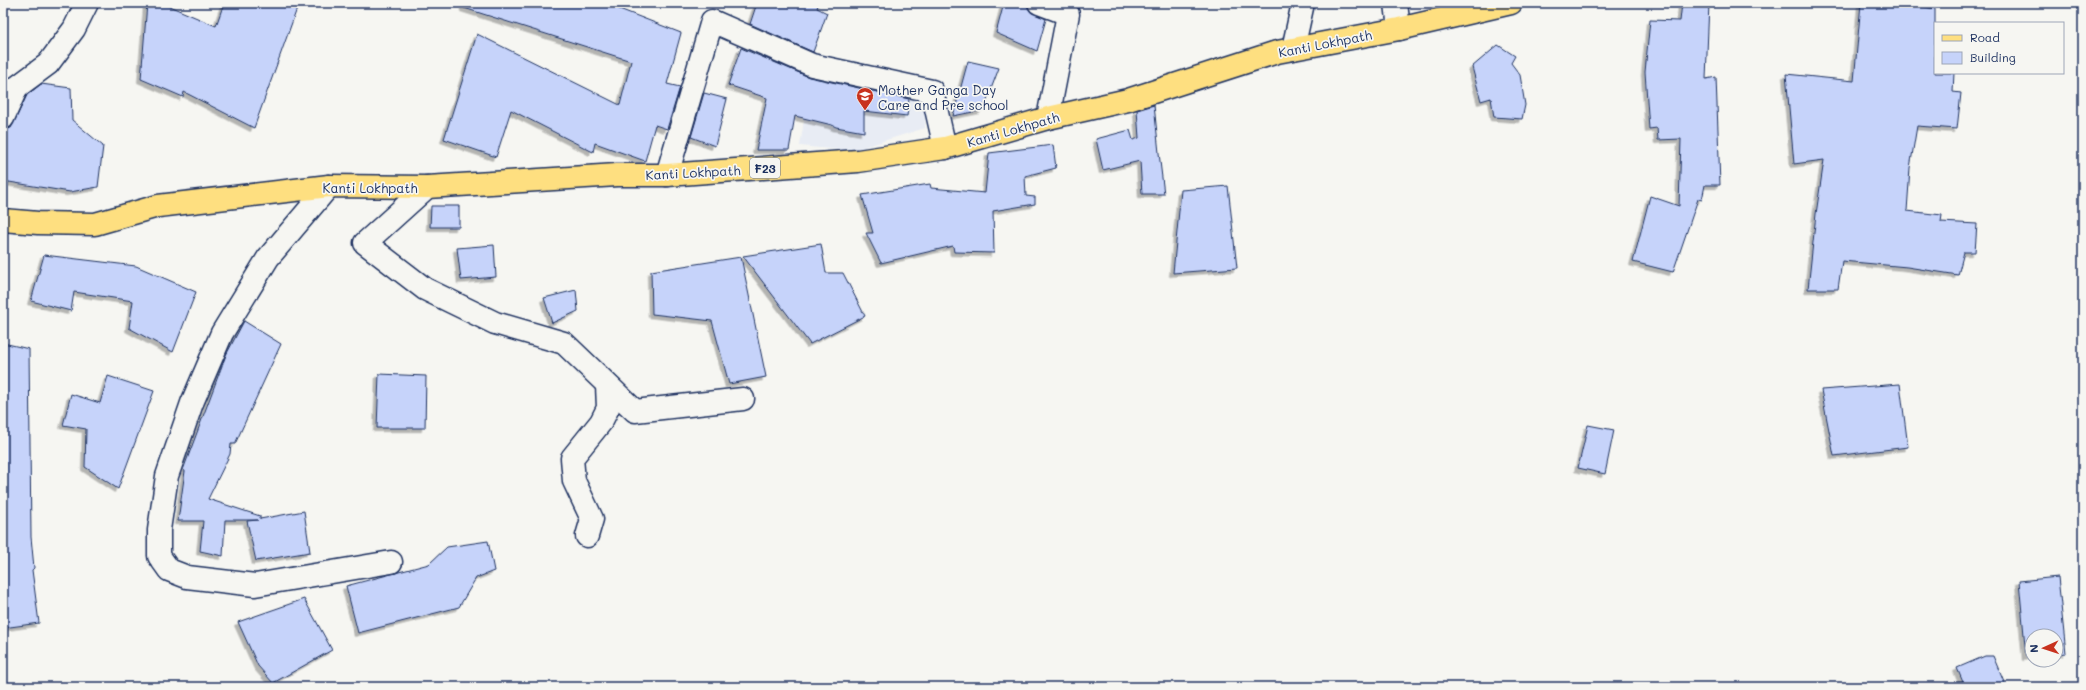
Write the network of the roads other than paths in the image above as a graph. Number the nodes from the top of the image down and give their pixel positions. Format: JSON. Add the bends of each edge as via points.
{"nodes":[{"id":1,"x":87,"y":3,"type":"edge"},
{"id":2,"x":1039,"y":3,"type":"edge"},
{"id":3,"x":1304,"y":3,"type":"edge"},
{"id":4,"x":1396,"y":3,"type":"edge"},
{"id":5,"x":1511,"y":3,"type":"edge"},
{"id":6,"x":1070,"y":8,"type":"edge"},
{"id":7,"x":1399,"y":29,"type":"junction"},
{"id":8,"x":1293,"y":49,"type":"junction"},
{"id":9,"x":3,"y":118,"type":"edge"},
{"id":10,"x":1048,"y":118,"type":"junction"},
{"id":11,"x":945,"y":148,"type":"junction"},
{"id":12,"x":667,"y":175,"type":"junction"},
{"id":13,"x":330,"y":186,"type":"junction"},
{"id":14,"x":427,"y":187,"type":"junction"},
{"id":15,"x":3,"y":220,"type":"edge"},
{"id":16,"x":607,"y":385,"type":"junction"},
{"id":17,"x":743,"y":400,"type":"dead end"},
{"id":18,"x":587,"y":536,"type":"dead end"},
{"id":19,"x":391,"y":562,"type":"dead end"}],
"edges":[{"from":1,"to":9,"type":"street","via":[[74,29],[48,64],[16,87]]},
{"from":2,"to":6,"type":"street"},
{"from":3,"to":8,"type":"street"},
{"from":4,"to":7,"type":"street"},
{"from":5,"to":7,"type":"main road","name":"Kanti Lokhpath","number":"F23"},
{"from":6,"to":10,"type":"street"},
{"from":7,"to":8,"type":"main road","name":"Kanti Lokhpath","number":"F23"},
{"from":8,"to":10,"type":"main road","name":"Kanti Lokhpath","number":"F23","via":[[1128,100]]},
{"from":10,"to":11,"type":"main road","name":"Kanti Lokhpath","number":"F23"},
{"from":11,"to":12,"type":"main road","name":"Kanti Lokhpath","number":"F23","via":[[858,161]]},
{"from":11,"to":12,"type":"street","via":[[932,91],[812,65],[712,21]]},
{"from":12,"to":14,"type":"main road","name":"Kanti Lokhpath","number":"F23","via":[[617,175]]},
{"from":13,"to":14,"type":"main road","name":"Kanti Lokhpath","number":"F23"},
{"from":13,"to":15,"type":"main road","name":"Kanti Lokhpath","number":"F23","via":[[158,206],[95,224],[38,224]]},
{"from":13,"to":19,"type":"street","via":[[268,258],[222,333],[192,403],[167,476],[159,530],[159,556],[169,570],[187,577],[255,584]]},
{"from":14,"to":16,"type":"street","via":[[365,243],[425,289],[495,323],[564,343]]},
{"from":16,"to":17,"type":"street","via":[[635,411]]},
{"from":16,"to":18,"type":"street","via":[[608,408],[601,422],[572,458],[574,481],[592,519]]}]}
